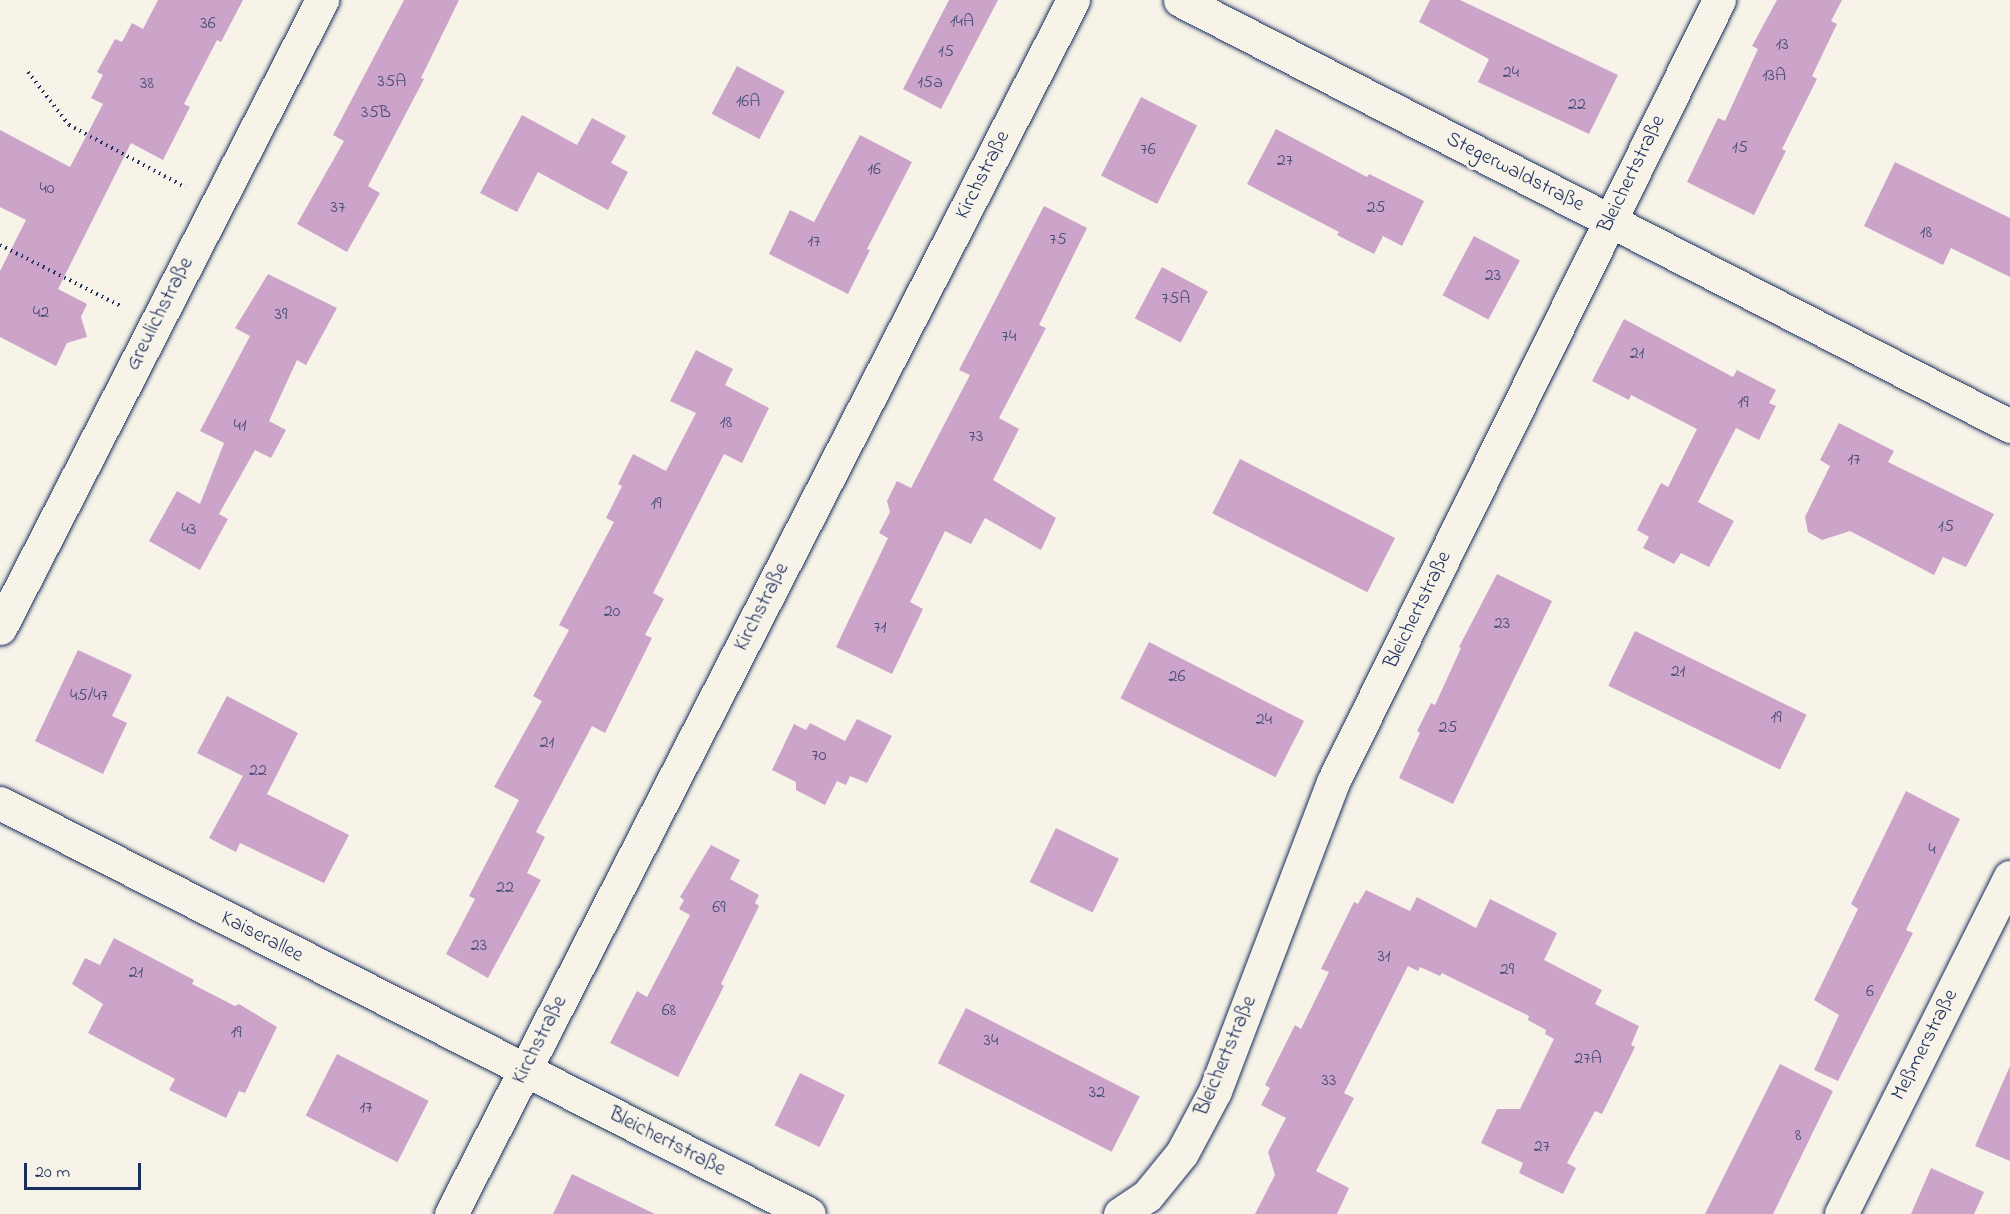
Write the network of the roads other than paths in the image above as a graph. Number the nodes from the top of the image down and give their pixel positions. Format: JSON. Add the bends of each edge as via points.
{"nodes":[{"id":1,"x":322,"y":0,"type":"edge"},
{"id":2,"x":1073,"y":0,"type":"edge"},
{"id":3,"x":1180,"y":0,"type":"edge"},
{"id":4,"x":1719,"y":0,"type":"edge"},
{"id":5,"x":1609,"y":220,"type":"junction"},
{"id":6,"x":2010,"y":426,"type":"edge"},
{"id":7,"x":0,"y":628,"type":"edge"},
{"id":8,"x":0,"y":803,"type":"edge"},
{"id":9,"x":2010,"y":877,"type":"edge"},
{"id":10,"x":525,"y":1071,"type":"junction"},
{"id":11,"x":451,"y":1214,"type":"edge"},
{"id":12,"x":809,"y":1214,"type":"edge"},
{"id":13,"x":1120,"y":1214,"type":"edge"},
{"id":14,"x":1841,"y":1214,"type":"edge"}],
"edges":[{"from":1,"to":7,"type":"street","name":"Greulichstraße"},
{"from":2,"to":10,"type":"street","name":"Kirchstraße"},
{"from":3,"to":5,"type":"street","name":"Stegerwaldstraße"},
{"from":4,"to":5,"type":"street","name":"Bleichertstraße"},
{"from":5,"to":6,"type":"street","name":"Stegerwaldstraße"},
{"from":5,"to":13,"type":"street","name":"Bleichertstraße","via":[[1333,782],[1215,1091],[1182,1153],[1147,1196]]},
{"from":8,"to":10,"type":"street","name":"Kaiserallee"},
{"from":9,"to":14,"type":"street","name":"Meßmerstraße"},
{"from":10,"to":11,"type":"street","name":"Kirchstraße"},
{"from":10,"to":12,"type":"street","name":"Bleichertstraße"}]}
